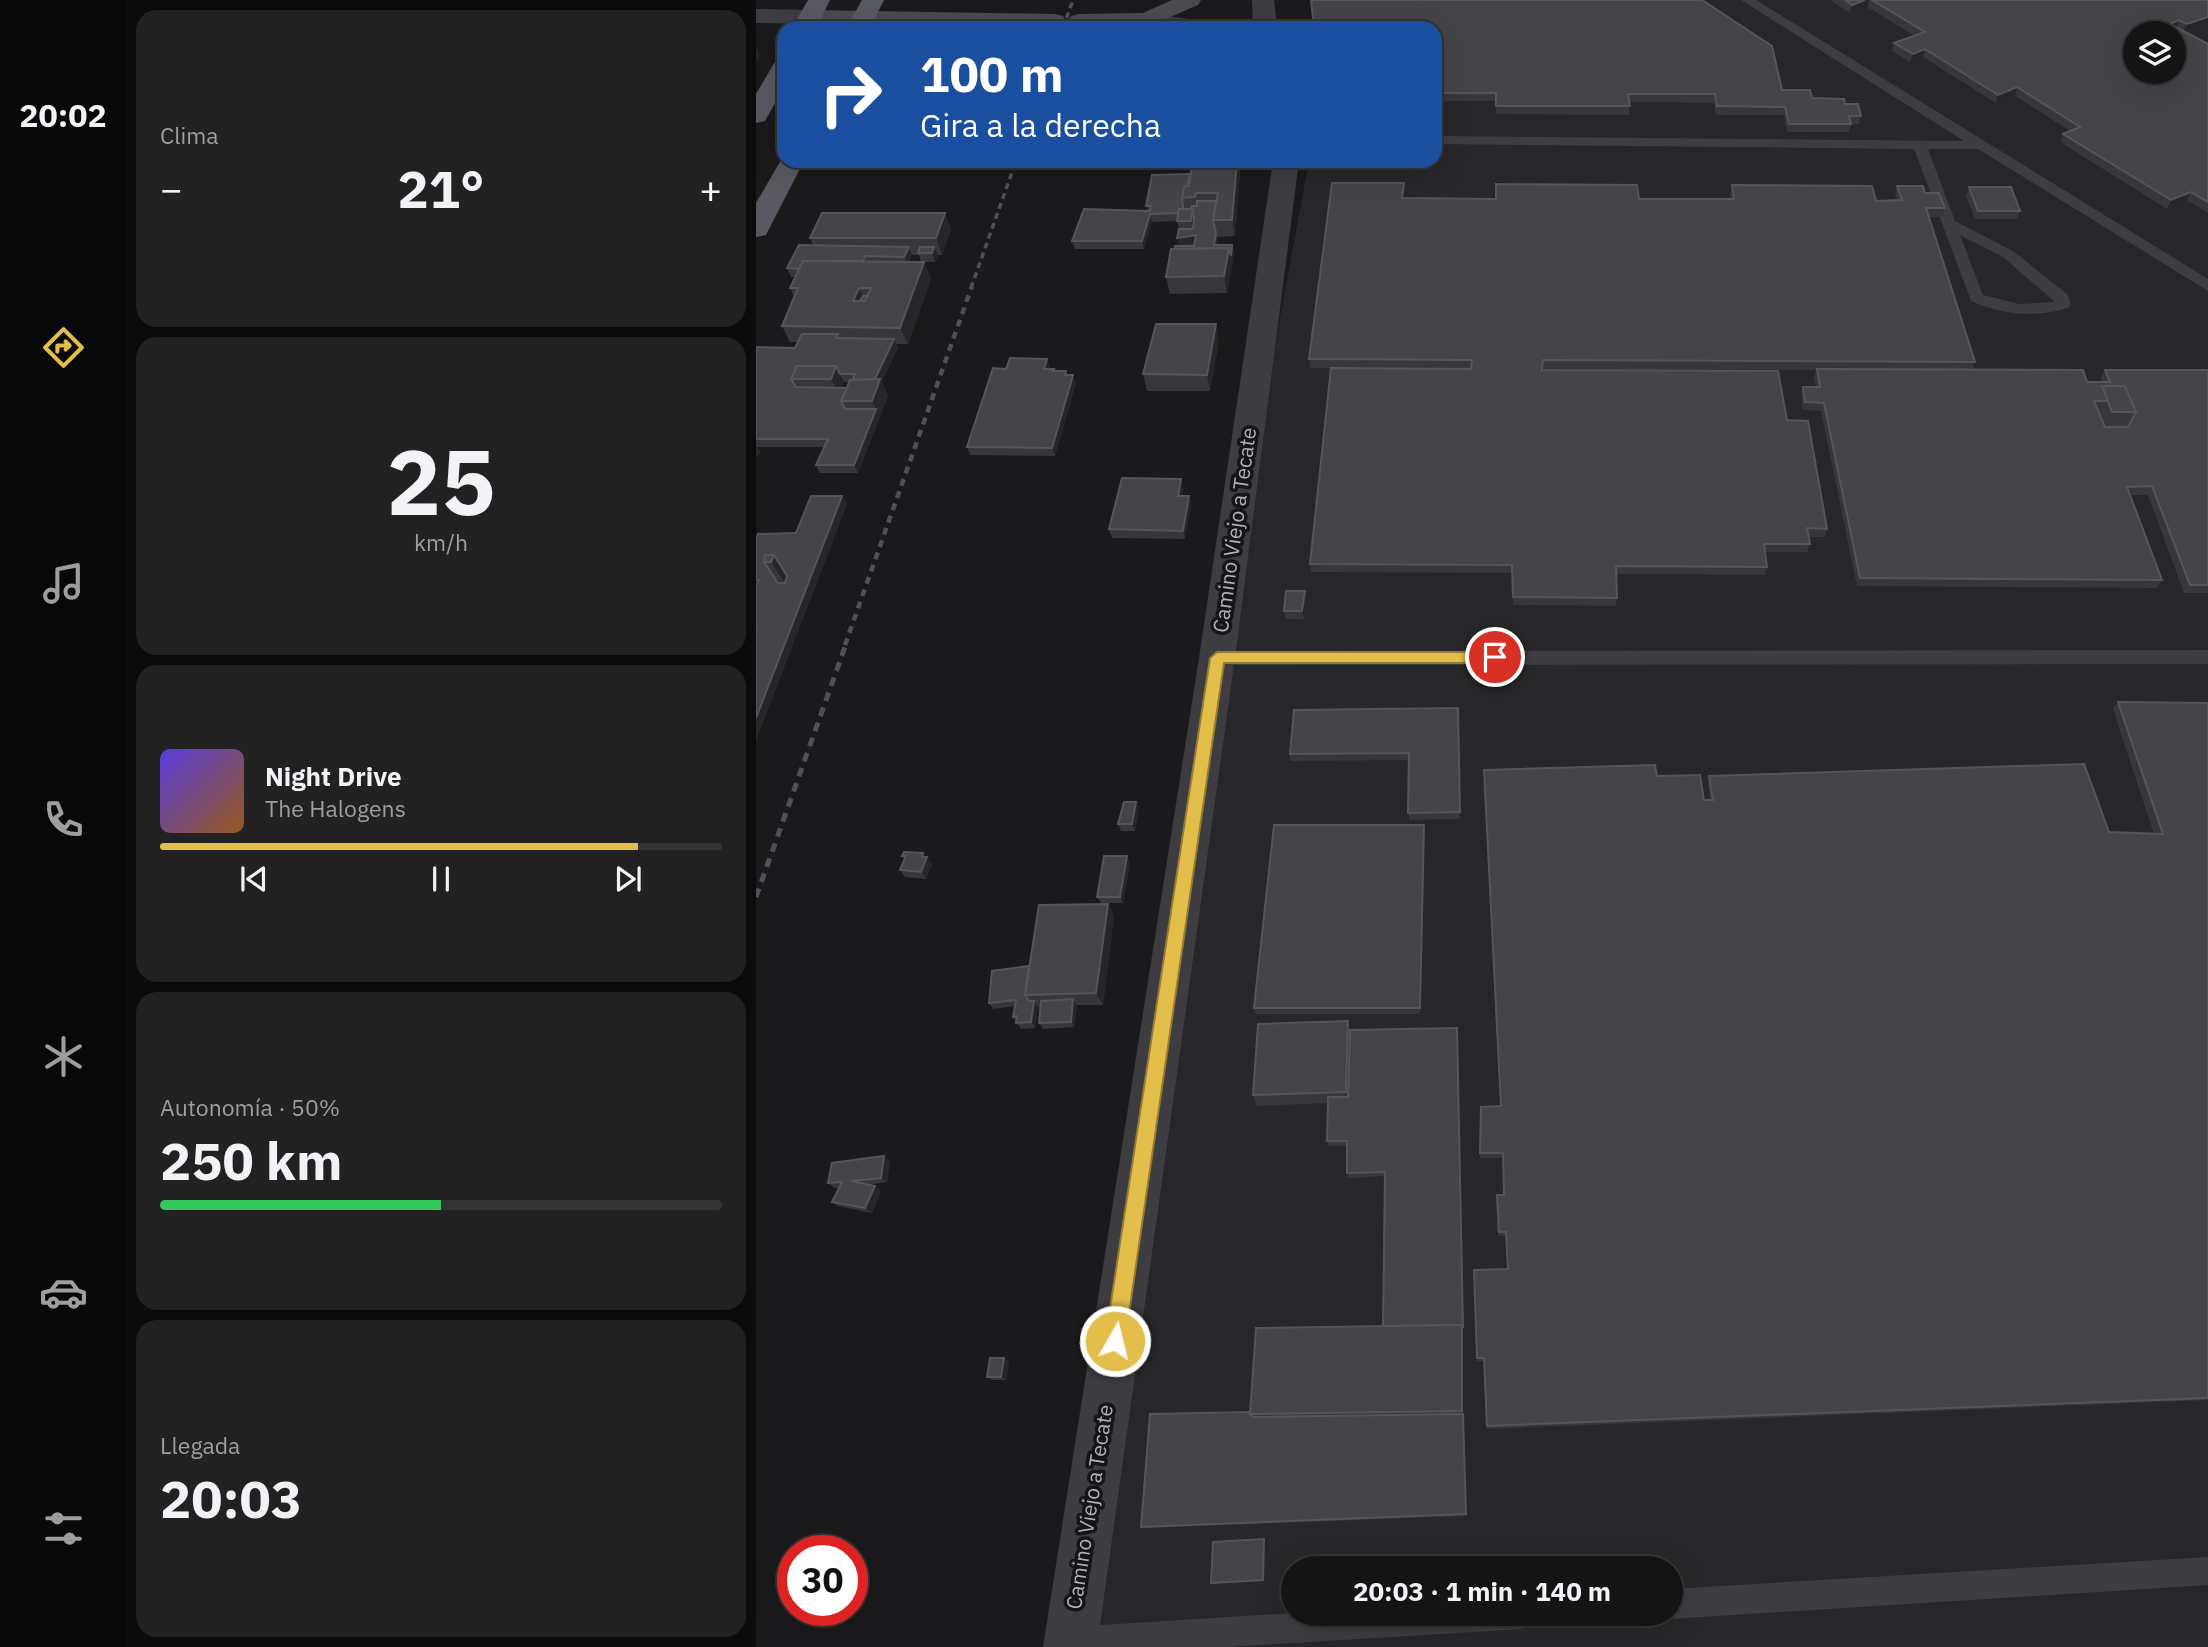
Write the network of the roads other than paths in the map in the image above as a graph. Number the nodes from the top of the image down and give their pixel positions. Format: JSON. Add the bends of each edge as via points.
{"nodes":[{"id":1,"x":1190,"y":0,"type":"edge"},
{"id":2,"x":1263,"y":0,"type":"edge"},
{"id":3,"x":1747,"y":0,"type":"edge"},
{"id":4,"x":811,"y":15,"type":"edge"},
{"id":5,"x":865,"y":15,"type":"edge"},
{"id":6,"x":756,"y":16,"type":"edge"},
{"id":7,"x":1147,"y":20,"type":"junction"},
{"id":8,"x":1055,"y":21,"type":"dead end"},
{"id":9,"x":1079,"y":21,"type":"dead end"},
{"id":10,"x":1154,"y":21,"type":"edge"},
{"id":11,"x":1264,"y":21,"type":"edge"},
{"id":12,"x":777,"y":78,"type":"edge"},
{"id":13,"x":756,"y":116,"type":"edge"},
{"id":14,"x":1442,"y":140,"type":"edge"},
{"id":15,"x":1919,"y":144,"type":"junction"},
{"id":16,"x":1980,"y":145,"type":"junction"},
{"id":17,"x":787,"y":168,"type":"edge"},
{"id":18,"x":1285,"y":168,"type":"edge"},
{"id":19,"x":1949,"y":224,"type":"junction"},
{"id":20,"x":756,"y":229,"type":"edge"},
{"id":21,"x":2208,"y":286,"type":"edge"},
{"id":22,"x":2208,"y":657,"type":"edge"},
{"id":23,"x":1217,"y":658,"type":"junction"},
{"id":24,"x":2208,"y":1571,"type":"edge"},
{"id":25,"x":1683,"y":1603,"type":"edge"},
{"id":26,"x":1341,"y":1626,"type":"edge"},
{"id":27,"x":1070,"y":1644,"type":"edge"}],
"edges":[{"from":1,"to":7,"type":"street"},
{"from":2,"to":11,"type":"street"},
{"from":3,"to":16,"type":"lane"},
{"from":4,"to":5,"type":"street"},
{"from":4,"to":6,"type":"street"},
{"from":5,"to":8,"type":"street"},
{"from":7,"to":9,"type":"street"},
{"from":7,"to":10,"type":"street"},
{"from":12,"to":13,"type":"main road"},
{"from":14,"to":15,"type":"lane"},
{"from":15,"to":16,"type":"lane"},
{"from":15,"to":19,"type":"lane"},
{"from":16,"to":21,"type":"lane"},
{"from":17,"to":20,"type":"main road"},
{"from":18,"to":23,"type":"street","name":"Camino Viejo a Tecate"},
{"from":19,"to":19,"type":"lane","via":[[1976,298],[2000,308],[2054,309],[2063,305],[2063,298],[2008,254]]},
{"from":22,"to":23,"type":"lane"},
{"from":23,"to":27,"type":"street","name":"Camino Viejo a Tecate"},
{"from":24,"to":25,"type":"lane"},
{"from":26,"to":27,"type":"lane"}]}
